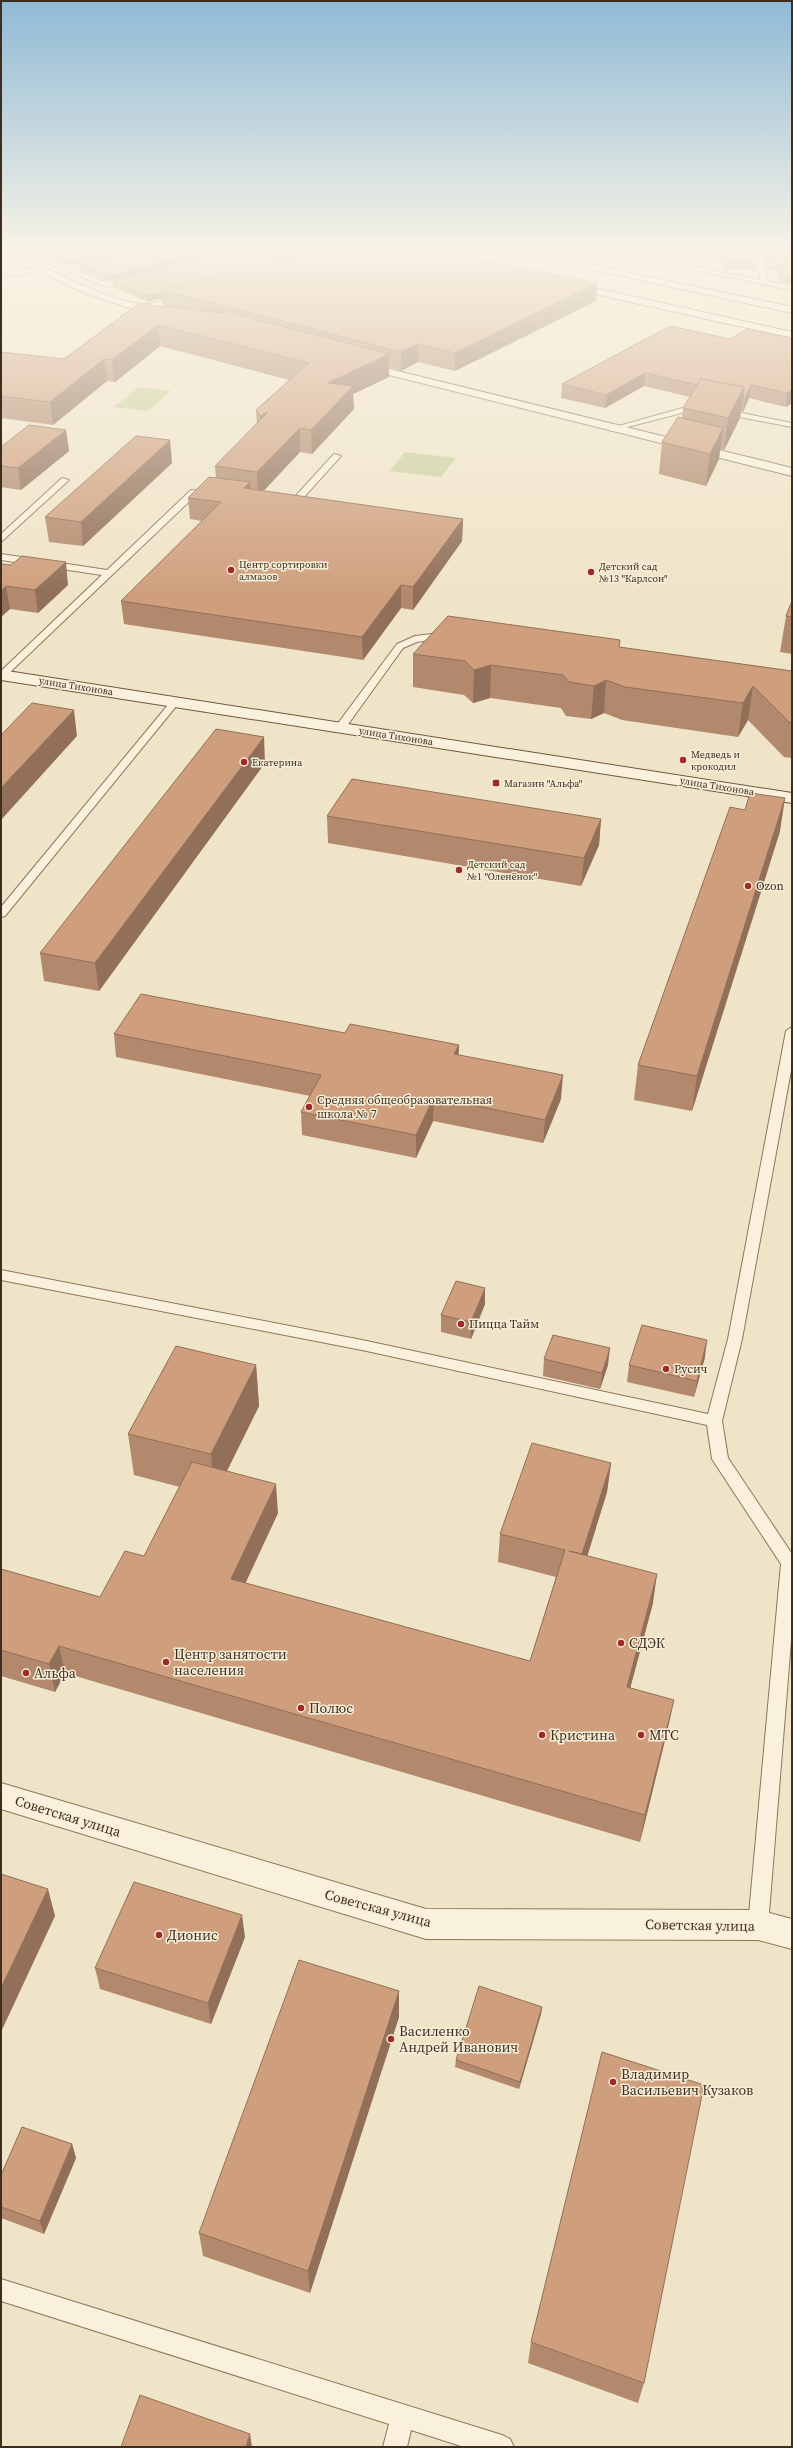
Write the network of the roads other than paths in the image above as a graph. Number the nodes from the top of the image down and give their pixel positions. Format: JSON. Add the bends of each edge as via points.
{"nodes":[{"id":1,"x":368,"y":366,"type":"edge"},
{"id":2,"x":792,"y":425,"type":"edge"},
{"id":3,"x":612,"y":429,"type":"junction"},
{"id":4,"x":337,"y":456,"type":"dead end"},
{"id":5,"x":792,"y":472,"type":"edge"},
{"id":6,"x":65,"y":480,"type":"dead end"},
{"id":7,"x":225,"y":496,"type":"edge"},
{"id":8,"x":307,"y":506,"type":"edge"},
{"id":9,"x":1,"y":539,"type":"edge"},
{"id":10,"x":1,"y":557,"type":"edge"},
{"id":11,"x":109,"y":573,"type":"junction"},
{"id":12,"x":458,"y":636,"type":"edge"},
{"id":13,"x":1,"y":675,"type":"edge"},
{"id":14,"x":175,"y":702,"type":"junction"},
{"id":15,"x":340,"y":728,"type":"junction"},
{"id":16,"x":792,"y":798,"type":"edge"},
{"id":17,"x":1,"y":914,"type":"edge"},
{"id":18,"x":792,"y":1031,"type":"edge"},
{"id":19,"x":1,"y":1274,"type":"edge"},
{"id":20,"x":714,"y":1422,"type":"junction"},
{"id":21,"x":1,"y":1796,"type":"edge"},
{"id":22,"x":758,"y":1925,"type":"junction"},
{"id":23,"x":792,"y":1934,"type":"edge"},
{"id":24,"x":1,"y":2290,"type":"edge"},
{"id":25,"x":403,"y":2417,"type":"junction"},
{"id":26,"x":395,"y":2447,"type":"edge"},
{"id":27,"x":502,"y":2447,"type":"edge"}],
"edges":[{"from":1,"to":3,"type":"street"},
{"from":2,"to":3,"type":"lane","via":[[697,406]]},
{"from":3,"to":5,"type":"street"},
{"from":4,"to":8,"type":"lane","via":[[289,504]]},
{"from":6,"to":9,"type":"lane"},
{"from":7,"to":11,"type":"lane","via":[[194,492]]},
{"from":10,"to":11,"type":"lane"},
{"from":11,"to":13,"type":"lane"},
{"from":12,"to":15,"type":"lane","via":[[432,636],[415,639],[400,646]]},
{"from":13,"to":14,"type":"street","name":"улица Тихонова"},
{"from":14,"to":15,"type":"street","name":"улица Тихонова"},
{"from":14,"to":17,"type":"lane"},
{"from":15,"to":16,"type":"street","name":"улица Тихонова"},
{"from":18,"to":20,"type":"lane","via":[[735,1339]]},
{"from":19,"to":20,"type":"lane","via":[[362,1345]]},
{"from":20,"to":22,"type":"lane","via":[[720,1459],[789,1562]]},
{"from":21,"to":22,"type":"street","name":"Советская улица","via":[[426,1924]]},
{"from":22,"to":23,"type":"street","name":"Советская улица"},
{"from":24,"to":25,"type":"lane"},
{"from":25,"to":26,"type":"lane"},
{"from":25,"to":27,"type":"lane"}]}
